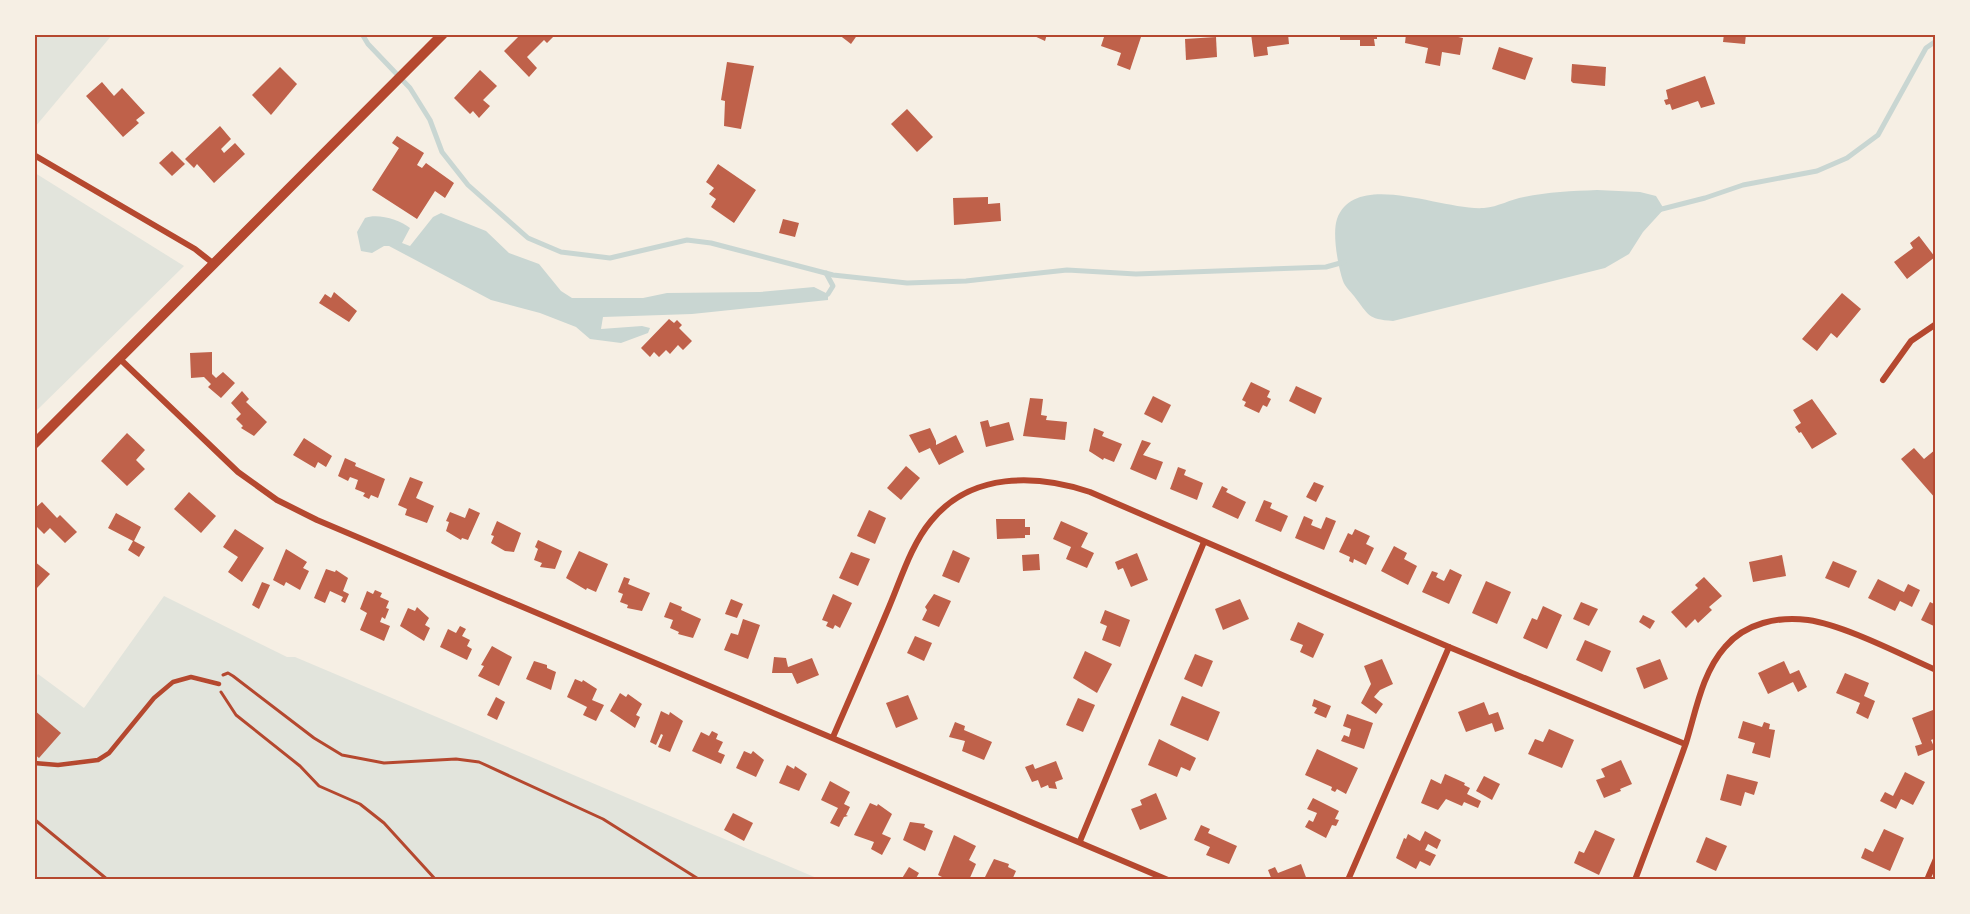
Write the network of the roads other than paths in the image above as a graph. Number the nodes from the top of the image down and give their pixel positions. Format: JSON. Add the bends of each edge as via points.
{"nodes":[{"id":1,"x":443,"y":34,"type":"edge"},
{"id":2,"x":34,"y":155,"type":"edge"},
{"id":3,"x":214,"y":264,"type":"junction"},
{"id":4,"x":1935,"y":324,"type":"edge"},
{"id":5,"x":120,"y":360,"type":"junction"},
{"id":6,"x":1883,"y":380,"type":"dead end"},
{"id":7,"x":34,"y":444,"type":"edge"},
{"id":8,"x":1204,"y":542,"type":"junction"},
{"id":9,"x":1449,"y":647,"type":"junction"},
{"id":10,"x":1935,"y":670,"type":"edge"},
{"id":11,"x":219,"y":684,"type":"road end"},
{"id":12,"x":833,"y":736,"type":"junction"},
{"id":13,"x":1685,"y":744,"type":"junction"},
{"id":14,"x":34,"y":763,"type":"edge"},
{"id":15,"x":1080,"y":841,"type":"junction"},
{"id":16,"x":1935,"y":859,"type":"edge"},
{"id":17,"x":1168,"y":879,"type":"edge"},
{"id":18,"x":1348,"y":879,"type":"edge"},
{"id":19,"x":1635,"y":879,"type":"edge"},
{"id":20,"x":1927,"y":879,"type":"edge"}],
"edges":[{"from":1,"to":3,"type":"street"},
{"from":2,"to":3,"type":"street"},
{"from":3,"to":5,"type":"street"},
{"from":4,"to":6,"type":"street","via":[[1911,341]]},
{"from":5,"to":7,"type":"street"},
{"from":5,"to":12,"type":"street","via":[[222,458],[277,500],[364,542]]},
{"from":8,"to":9,"type":"street"},
{"from":8,"to":12,"type":"street","via":[[1063,483],[1026,478],[971,492],[943,510],[922,534]]},
{"from":8,"to":15,"type":"street"},
{"from":9,"to":13,"type":"street"},
{"from":9,"to":18,"type":"street"},
{"from":10,"to":13,"type":"street","via":[[1810,621],[1790,619],[1752,626],[1725,647],[1713,665]]},
{"from":11,"to":14,"type":"lane","via":[[191,678],[173,682],[98,760],[57,765]]},
{"from":12,"to":15,"type":"street"},
{"from":13,"to":19,"type":"street"},
{"from":15,"to":17,"type":"street"},
{"from":16,"to":20,"type":"street"}]}
